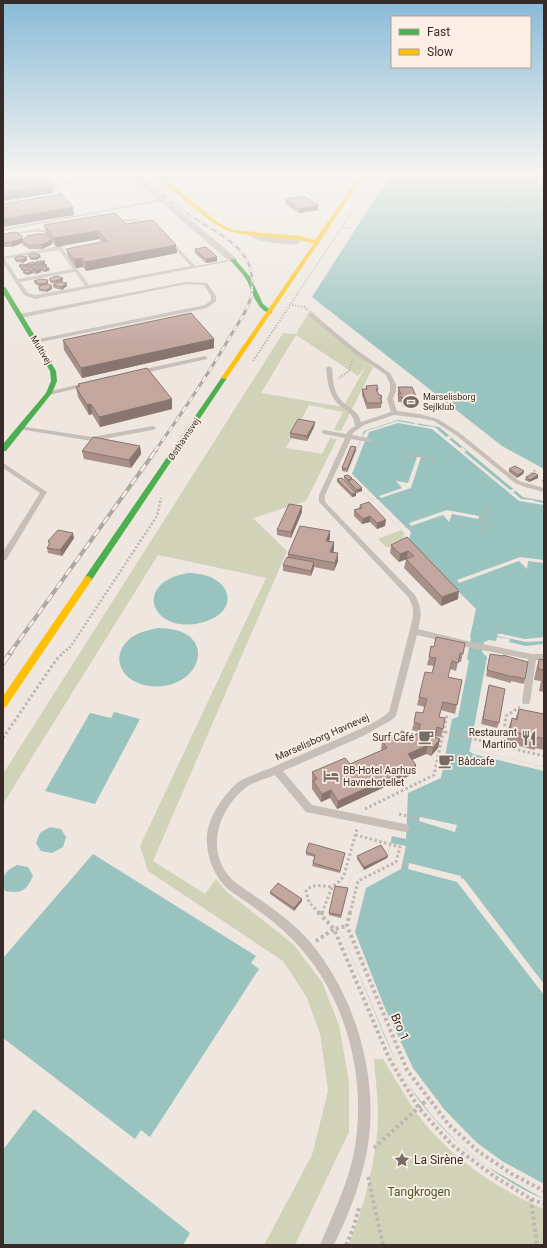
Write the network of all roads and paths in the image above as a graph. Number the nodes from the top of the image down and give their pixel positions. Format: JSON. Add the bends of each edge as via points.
{"nodes":[{"id":1,"x":37,"y":230,"type":"edge"},
{"id":2,"x":39,"y":230,"type":"edge"},
{"id":3,"x":56,"y":230,"type":"edge"},
{"id":4,"x":197,"y":230,"type":"edge"},
{"id":5,"x":233,"y":230,"type":"edge"},
{"id":6,"x":326,"y":230,"type":"edge"},
{"id":7,"x":341,"y":230,"type":"edge"},
{"id":8,"x":164,"y":234,"type":"edge"},
{"id":9,"x":3,"y":236,"type":"edge"},
{"id":10,"x":318,"y":242,"type":"junction"},
{"id":11,"x":3,"y":259,"type":"edge"},
{"id":12,"x":233,"y":260,"type":"junction"},
{"id":13,"x":194,"y":267,"type":"junction"},
{"id":14,"x":76,"y":270,"type":"junction"},
{"id":15,"x":17,"y":281,"type":"junction"},
{"id":16,"x":88,"y":287,"type":"junction"},
{"id":17,"x":3,"y":288,"type":"edge"},
{"id":18,"x":292,"y":305,"type":"junction"},
{"id":19,"x":270,"y":312,"type":"junction"},
{"id":20,"x":310,"y":315,"type":"joint"},
{"id":21,"x":20,"y":316,"type":"junction"},
{"id":22,"x":36,"y":341,"type":"junction"},
{"id":23,"x":205,"y":358,"type":"dead end"},
{"id":24,"x":250,"y":366,"type":"dead end"},
{"id":25,"x":350,"y":366,"type":"dead end"},
{"id":26,"x":329,"y":368,"type":"dead end"},
{"id":27,"x":349,"y":371,"type":"dead end"},
{"id":28,"x":131,"y":374,"type":"edge"},
{"id":29,"x":94,"y":383,"type":"edge"},
{"id":30,"x":49,"y":393,"type":"junction"},
{"id":31,"x":394,"y":413,"type":"junction"},
{"id":32,"x":358,"y":426,"type":"junction"},
{"id":33,"x":20,"y":428,"type":"junction"},
{"id":34,"x":153,"y":428,"type":"dead end"},
{"id":35,"x":324,"y":432,"type":"dead end"},
{"id":36,"x":348,"y":436,"type":"junction"},
{"id":37,"x":369,"y":440,"type":"dead end"},
{"id":38,"x":3,"y":449,"type":"edge"},
{"id":39,"x":404,"y":453,"type":"dead end"},
{"id":40,"x":435,"y":459,"type":"dead end"},
{"id":41,"x":3,"y":465,"type":"edge"},
{"id":42,"x":535,"y":470,"type":"dead end"},
{"id":43,"x":533,"y":474,"type":"edge"},
{"id":44,"x":544,"y":490,"type":"edge"},
{"id":45,"x":165,"y":492,"type":"dead end"},
{"id":46,"x":380,"y":496,"type":"dead end"},
{"id":47,"x":376,"y":498,"type":"dead end"},
{"id":48,"x":487,"y":506,"type":"dead end"},
{"id":49,"x":479,"y":518,"type":"dead end"},
{"id":50,"x":484,"y":518,"type":"junction"},
{"id":51,"x":410,"y":525,"type":"dead end"},
{"id":52,"x":405,"y":526,"type":"dead end"},
{"id":53,"x":482,"y":531,"type":"dead end"},
{"id":54,"x":3,"y":558,"type":"edge"},
{"id":55,"x":458,"y":582,"type":"dead end"},
{"id":56,"x":451,"y":584,"type":"edge"},
{"id":57,"x":500,"y":628,"type":"dead end"},
{"id":58,"x":414,"y":632,"type":"junction"},
{"id":59,"x":499,"y":634,"type":"dead end"},
{"id":60,"x":532,"y":657,"type":"junction"},
{"id":61,"x":544,"y":657,"type":"edge"},
{"id":62,"x":526,"y":702,"type":"joint"},
{"id":63,"x":3,"y":704,"type":"edge"},
{"id":64,"x":447,"y":716,"type":"dead end"},
{"id":65,"x":444,"y":732,"type":"junction"},
{"id":66,"x":3,"y":738,"type":"edge"},
{"id":67,"x":502,"y":746,"type":"junction"},
{"id":68,"x":544,"y":756,"type":"edge"},
{"id":69,"x":277,"y":770,"type":"junction"},
{"id":70,"x":399,"y":814,"type":"dead end"},
{"id":71,"x":359,"y":819,"type":"junction"},
{"id":72,"x":419,"y":819,"type":"dead end"},
{"id":73,"x":405,"y":828,"type":"dead end"},
{"id":74,"x":356,"y":835,"type":"junction"},
{"id":75,"x":402,"y":864,"type":"dead end"},
{"id":76,"x":408,"y":866,"type":"dead end"},
{"id":77,"x":332,"y":887,"type":"junction"},
{"id":78,"x":321,"y":915,"type":"junction"},
{"id":79,"x":347,"y":926,"type":"junction"},
{"id":80,"x":334,"y":929,"type":"junction"},
{"id":81,"x":312,"y":937,"type":"dead end"},
{"id":82,"x":316,"y":942,"type":"junction"},
{"id":83,"x":320,"y":946,"type":"dead end"},
{"id":84,"x":428,"y":1099,"type":"junction"},
{"id":85,"x":418,"y":1107,"type":"junction"},
{"id":86,"x":374,"y":1142,"type":"dead end"},
{"id":87,"x":373,"y":1148,"type":"junction"},
{"id":88,"x":372,"y":1156,"type":"dead end"},
{"id":89,"x":369,"y":1170,"type":"dead end"},
{"id":90,"x":368,"y":1177,"type":"junction"},
{"id":91,"x":366,"y":1184,"type":"dead end"},
{"id":92,"x":544,"y":1191,"type":"edge"},
{"id":93,"x":531,"y":1199,"type":"junction"},
{"id":94,"x":544,"y":1204,"type":"edge"},
{"id":95,"x":359,"y":1207,"type":"dead end"},
{"id":96,"x":327,"y":1245,"type":"edge"},
{"id":97,"x":346,"y":1245,"type":"edge"},
{"id":98,"x":383,"y":1245,"type":"edge"},
{"id":99,"x":537,"y":1245,"type":"edge"}],
"edges":[{"from":1,"to":9,"type":"lane"},
{"from":2,"to":3,"type":"lane"},
{"from":4,"to":12,"type":"street"},
{"from":5,"to":10,"type":"street","via":[[253,235],[263,234]]},
{"from":6,"to":10,"type":"street","name":"Østhavnsvej"},
{"from":7,"to":18,"type":"path"},
{"from":8,"to":13,"type":"lane"},
{"from":10,"to":19,"type":"street","name":"Østhavnsvej"},
{"from":11,"to":14,"type":"lane","via":[[61,247]]},
{"from":11,"to":15,"type":"lane"},
{"from":12,"to":13,"type":"lane"},
{"from":12,"to":19,"type":"street","via":[[248,278],[261,305]]},
{"from":13,"to":16,"type":"lane"},
{"from":14,"to":15,"type":"lane"},
{"from":14,"to":16,"type":"lane"},
{"from":15,"to":16,"type":"lane","via":[[26,294],[35,297]]},
{"from":17,"to":21,"type":"street","name":"Multivej"},
{"from":18,"to":20,"type":"path","via":[[305,307]]},
{"from":18,"to":24,"type":"path"},
{"from":19,"to":63,"type":"street","name":"Østhavnsvej"},
{"from":20,"to":31,"type":"lane","via":[[388,374],[393,384],[390,399]]},
{"from":21,"to":22,"type":"street","name":"Multivej"},
{"from":21,"to":22,"type":"lane","via":[[186,283],[205,284],[214,296],[213,301],[207,306]]},
{"from":22,"to":30,"type":"street","name":"Multivej","via":[[53,371],[54,381]]},
{"from":23,"to":28,"type":"lane"},
{"from":25,"to":27,"type":"path"},
{"from":26,"to":32,"type":"lane","via":[[334,395],[354,412]]},
{"from":29,"to":30,"type":"lane"},
{"from":30,"to":33,"type":"street","name":"Multivej"},
{"from":31,"to":32,"type":"lane","name":"Marselisborg Havnevej"},
{"from":31,"to":44,"type":"lane","name":"Marselisborg Havnevej","via":[[436,420],[459,435],[517,482]]},
{"from":32,"to":36,"type":"lane","name":"Marselisborg Havnevej"},
{"from":33,"to":34,"type":"lane","via":[[92,439]]},
{"from":33,"to":38,"type":"street","name":"Multivej"},
{"from":35,"to":36,"type":"lane"},
{"from":36,"to":37,"type":"lane"},
{"from":36,"to":58,"type":"lane","name":"Marselisborg Havnevej","via":[[322,496],[322,502],[412,597],[418,612]]},
{"from":39,"to":40,"type":"path"},
{"from":41,"to":54,"type":"lane","via":[[44,492]]},
{"from":42,"to":43,"type":"path"},
{"from":45,"to":66,"type":"path","via":[[157,516],[71,646],[56,660]]},
{"from":46,"to":47,"type":"path"},
{"from":48,"to":50,"type":"path"},
{"from":49,"to":50,"type":"path"},
{"from":50,"to":53,"type":"path"},
{"from":51,"to":52,"type":"path"},
{"from":55,"to":56,"type":"path"},
{"from":57,"to":59,"type":"path"},
{"from":58,"to":60,"type":"lane"},
{"from":58,"to":69,"type":"lane","name":"Marselisborg Havnevej","via":[[393,714],[358,734]]},
{"from":60,"to":61,"type":"lane"},
{"from":60,"to":62,"type":"lane"},
{"from":62,"to":67,"type":"path","via":[[506,716]]},
{"from":64,"to":65,"type":"path"},
{"from":65,"to":67,"type":"path"},
{"from":65,"to":71,"type":"path","via":[[434,775],[361,811]]},
{"from":67,"to":68,"type":"path"},
{"from":69,"to":71,"type":"lane","via":[[309,809]]},
{"from":69,"to":96,"type":"lane","name":"Marselisborg Havnevej","via":[[242,785],[228,798],[216,819],[212,847],[217,864],[227,881],[295,934],[313,955],[332,983],[347,1013],[355,1038],[361,1068],[364,1127],[352,1186]]},
{"from":70,"to":72,"type":"path"},
{"from":71,"to":73,"type":"lane"},
{"from":71,"to":74,"type":"path"},
{"from":74,"to":77,"type":"path","via":[[344,875]]},
{"from":74,"to":79,"type":"path","via":[[400,847],[396,862],[358,881]]},
{"from":75,"to":76,"type":"path"},
{"from":77,"to":78,"type":"path"},
{"from":77,"to":78,"type":"path","via":[[318,884],[308,888],[306,892],[308,901]]},
{"from":78,"to":80,"type":"path"},
{"from":79,"to":80,"type":"path"},
{"from":79,"to":84,"type":"path","name":"Bro 1","via":[[407,1070]]},
{"from":80,"to":82,"type":"path"},
{"from":80,"to":85,"type":"path","via":[[389,1058]]},
{"from":81,"to":82,"type":"path"},
{"from":82,"to":83,"type":"path"},
{"from":84,"to":85,"type":"path"},
{"from":84,"to":92,"type":"path","name":"Bro 1","via":[[449,1125],[479,1152]]},
{"from":85,"to":87,"type":"path"},
{"from":85,"to":93,"type":"path","via":[[452,1145],[495,1177]]},
{"from":86,"to":87,"type":"path"},
{"from":87,"to":88,"type":"path"},
{"from":89,"to":90,"type":"path"},
{"from":90,"to":91,"type":"path"},
{"from":90,"to":98,"type":"path"},
{"from":93,"to":94,"type":"path"},
{"from":93,"to":99,"type":"path"},
{"from":95,"to":97,"type":"path"}]}
